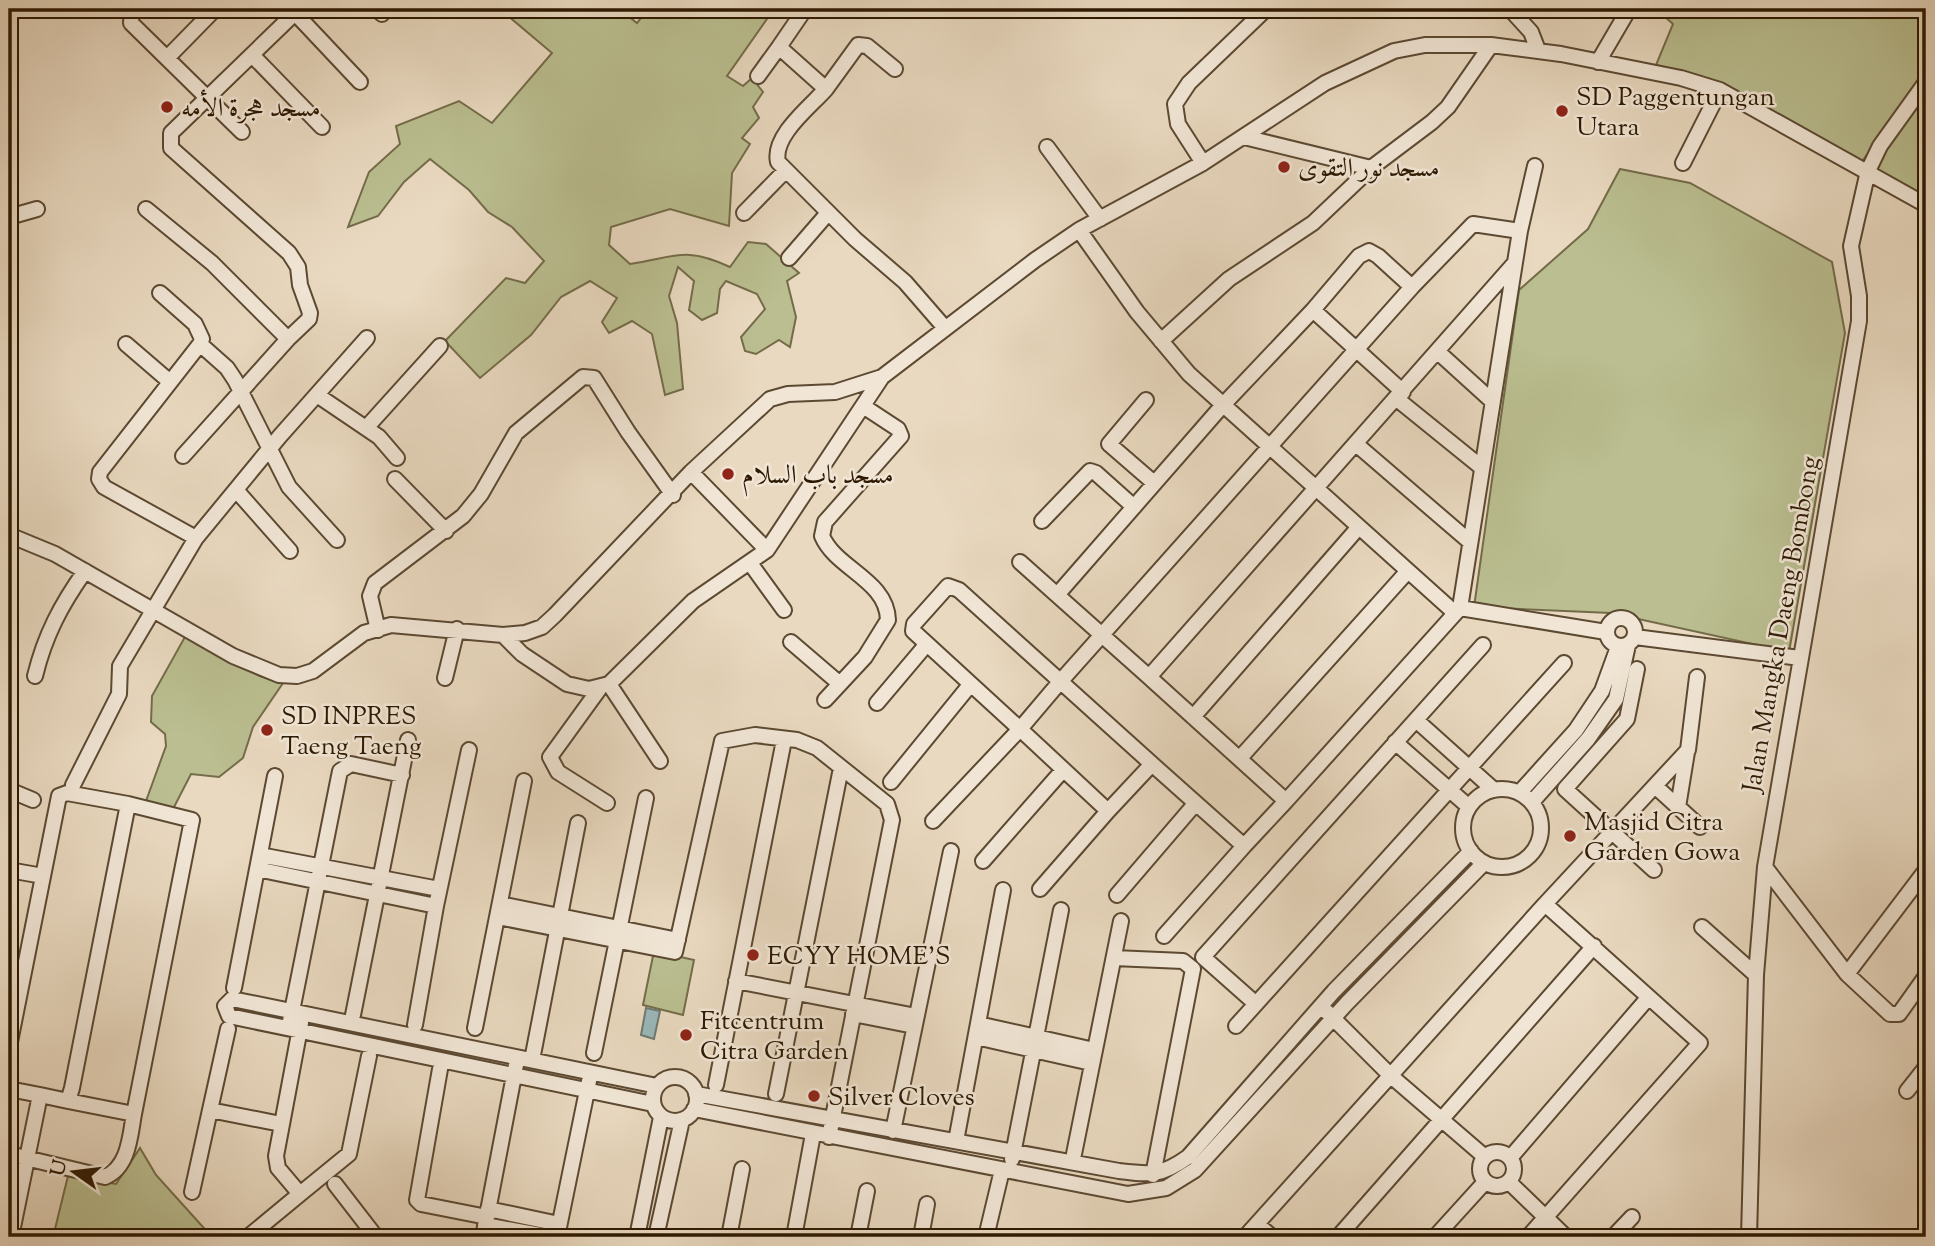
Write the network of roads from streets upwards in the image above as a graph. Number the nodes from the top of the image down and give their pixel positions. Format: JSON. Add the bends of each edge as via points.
{"nodes":[{"id":1,"x":132,"y":9,"type":"edge"},
{"id":2,"x":215,"y":9,"type":"edge"},
{"id":3,"x":805,"y":9,"type":"edge"},
{"id":4,"x":1266,"y":9,"type":"edge"},
{"id":5,"x":1510,"y":9,"type":"edge"},
{"id":6,"x":1629,"y":9,"type":"edge"},
{"id":7,"x":297,"y":11,"type":"edge"},
{"id":8,"x":1491,"y":45,"type":"junction"},
{"id":9,"x":779,"y":47,"type":"junction"},
{"id":10,"x":1538,"y":51,"type":"junction"},
{"id":11,"x":253,"y":56,"type":"junction"},
{"id":12,"x":167,"y":58,"type":"junction"},
{"id":13,"x":1598,"y":62,"type":"junction"},
{"id":14,"x":895,"y":69,"type":"dead end"},
{"id":15,"x":758,"y":76,"type":"dead end"},
{"id":16,"x":360,"y":82,"type":"dead end"},
{"id":17,"x":1926,"y":82,"type":"edge"},
{"id":18,"x":826,"y":89,"type":"junction"},
{"id":19,"x":1720,"y":90,"type":"junction"},
{"id":20,"x":207,"y":100,"type":"junction"},
{"id":21,"x":322,"y":127,"type":"dead end"},
{"id":22,"x":242,"y":132,"type":"dead end"},
{"id":23,"x":1244,"y":137,"type":"junction"},
{"id":24,"x":1047,"y":147,"type":"dead end"},
{"id":25,"x":1203,"y":163,"type":"junction"},
{"id":26,"x":1683,"y":163,"type":"dead end"},
{"id":27,"x":1535,"y":166,"type":"dead end"},
{"id":28,"x":1371,"y":168,"type":"junction"},
{"id":29,"x":1868,"y":171,"type":"junction"},
{"id":30,"x":784,"y":172,"type":"junction"},
{"id":31,"x":1926,"y":205,"type":"edge"},
{"id":32,"x":37,"y":209,"type":"dead end"},
{"id":33,"x":146,"y":209,"type":"dead end"},
{"id":34,"x":744,"y":213,"type":"dead end"},
{"id":35,"x":828,"y":213,"type":"junction"},
{"id":36,"x":9,"y":217,"type":"edge"},
{"id":37,"x":1100,"y":219,"type":"junction"},
{"id":38,"x":1079,"y":230,"type":"junction"},
{"id":39,"x":1520,"y":230,"type":"junction"},
{"id":40,"x":789,"y":258,"type":"dead end"},
{"id":41,"x":1514,"y":264,"type":"junction"},
{"id":42,"x":1412,"y":287,"type":"junction"},
{"id":43,"x":160,"y":293,"type":"dead end"},
{"id":44,"x":1313,"y":310,"type":"junction"},
{"id":45,"x":945,"y":328,"type":"junction"},
{"id":46,"x":368,"y":338,"type":"dead end"},
{"id":47,"x":288,"y":339,"type":"junction"},
{"id":48,"x":1161,"y":341,"type":"junction"},
{"id":49,"x":126,"y":344,"type":"dead end"},
{"id":50,"x":200,"y":344,"type":"junction"},
{"id":51,"x":440,"y":346,"type":"dead end"},
{"id":52,"x":1357,"y":350,"type":"junction"},
{"id":53,"x":1438,"y":352,"type":"junction"},
{"id":54,"x":882,"y":377,"type":"junction"},
{"id":55,"x":169,"y":381,"type":"junction"},
{"id":56,"x":239,"y":391,"type":"junction"},
{"id":57,"x":317,"y":395,"type":"junction"},
{"id":58,"x":1400,"y":395,"type":"junction"},
{"id":59,"x":1146,"y":400,"type":"dead end"},
{"id":60,"x":1492,"y":401,"type":"junction"},
{"id":61,"x":863,"y":406,"type":"junction"},
{"id":62,"x":1222,"y":406,"type":"junction"},
{"id":63,"x":366,"y":428,"type":"junction"},
{"id":64,"x":1356,"y":444,"type":"junction"},
{"id":65,"x":1270,"y":448,"type":"junction"},
{"id":66,"x":270,"y":449,"type":"junction"},
{"id":67,"x":183,"y":456,"type":"dead end"},
{"id":68,"x":397,"y":458,"type":"dead end"},
{"id":69,"x":1481,"y":467,"type":"junction"},
{"id":70,"x":691,"y":472,"type":"junction"},
{"id":71,"x":395,"y":479,"type":"dead end"},
{"id":72,"x":1154,"y":483,"type":"junction"},
{"id":73,"x":236,"y":490,"type":"junction"},
{"id":74,"x":1314,"y":490,"type":"junction"},
{"id":75,"x":673,"y":495,"type":"junction"},
{"id":76,"x":1134,"y":508,"type":"junction"},
{"id":77,"x":1042,"y":521,"type":"dead end"},
{"id":78,"x":1358,"y":528,"type":"junction"},
{"id":79,"x":446,"y":531,"type":"junction"},
{"id":80,"x":9,"y":535,"type":"edge"},
{"id":81,"x":196,"y":538,"type":"junction"},
{"id":82,"x":337,"y":540,"type":"dead end"},
{"id":83,"x":1470,"y":542,"type":"junction"},
{"id":84,"x":767,"y":550,"type":"junction"},
{"id":85,"x":290,"y":551,"type":"dead end"},
{"id":86,"x":1020,"y":562,"type":"dead end"},
{"id":87,"x":750,"y":563,"type":"junction"},
{"id":88,"x":85,"y":571,"type":"junction"},
{"id":89,"x":1406,"y":572,"type":"junction"},
{"id":90,"x":1057,"y":594,"type":"junction"},
{"id":91,"x":154,"y":610,"type":"junction"},
{"id":92,"x":784,"y":610,"type":"dead end"},
{"id":93,"x":1457,"y":611,"type":"junction"},
{"id":94,"x":457,"y":629,"type":"junction"},
{"id":95,"x":378,"y":630,"type":"junction"},
{"id":96,"x":1606,"y":632,"type":"junction"},
{"id":97,"x":503,"y":635,"type":"junction"},
{"id":98,"x":1102,"y":635,"type":"junction"},
{"id":99,"x":791,"y":642,"type":"dead end"},
{"id":100,"x":1627,"y":643,"type":"junction"},
{"id":101,"x":926,"y":645,"type":"junction"},
{"id":102,"x":1483,"y":645,"type":"dead end"},
{"id":103,"x":1800,"y":658,"type":"junction"},
{"id":104,"x":1564,"y":663,"type":"dead end"},
{"id":105,"x":1637,"y":670,"type":"dead end"},
{"id":106,"x":35,"y":676,"type":"dead end"},
{"id":107,"x":1149,"y":677,"type":"junction"},
{"id":108,"x":1697,"y":677,"type":"dead end"},
{"id":109,"x":445,"y":678,"type":"dead end"},
{"id":110,"x":1059,"y":683,"type":"junction"},
{"id":111,"x":840,"y":684,"type":"junction"},
{"id":112,"x":970,"y":685,"type":"junction"},
{"id":113,"x":605,"y":686,"type":"junction"},
{"id":114,"x":825,"y":700,"type":"dead end"},
{"id":115,"x":877,"y":703,"type":"dead end"},
{"id":116,"x":1193,"y":717,"type":"junction"},
{"id":117,"x":1416,"y":720,"type":"junction"},
{"id":118,"x":1020,"y":729,"type":"junction"},
{"id":119,"x":1582,"y":735,"type":"junction"},
{"id":120,"x":408,"y":740,"type":"dead end"},
{"id":121,"x":784,"y":740,"type":"junction"},
{"id":122,"x":1395,"y":742,"type":"junction"},
{"id":123,"x":469,"y":750,"type":"dead end"},
{"id":124,"x":1688,"y":750,"type":"junction"},
{"id":125,"x":1240,"y":758,"type":"junction"},
{"id":126,"x":660,"y":761,"type":"dead end"},
{"id":127,"x":1152,"y":764,"type":"junction"},
{"id":128,"x":1469,"y":767,"type":"junction"},
{"id":129,"x":841,"y":768,"type":"junction"},
{"id":130,"x":1063,"y":770,"type":"junction"},
{"id":131,"x":402,"y":775,"type":"junction"},
{"id":132,"x":275,"y":776,"type":"dead end"},
{"id":133,"x":524,"y":781,"type":"dead end"},
{"id":134,"x":891,"y":782,"type":"dead end"},
{"id":135,"x":73,"y":785,"type":"dead end"},
{"id":136,"x":1655,"y":786,"type":"junction"},
{"id":137,"x":1449,"y":789,"type":"junction"},
{"id":138,"x":9,"y":790,"type":"edge"},
{"id":139,"x":1494,"y":790,"type":"junction"},
{"id":140,"x":1520,"y":792,"type":"junction"},
{"id":141,"x":646,"y":798,"type":"dead end"},
{"id":142,"x":33,"y":800,"type":"dead end"},
{"id":143,"x":1286,"y":801,"type":"junction"},
{"id":144,"x":1532,"y":802,"type":"junction"},
{"id":145,"x":607,"y":803,"type":"dead end"},
{"id":146,"x":128,"y":804,"type":"junction"},
{"id":147,"x":1195,"y":804,"type":"junction"},
{"id":148,"x":1469,"y":807,"type":"junction"},
{"id":149,"x":1678,"y":807,"type":"junction"},
{"id":150,"x":1108,"y":811,"type":"junction"},
{"id":151,"x":933,"y":821,"type":"dead end"},
{"id":152,"x":578,"y":823,"type":"dead end"},
{"id":153,"x":1700,"y":827,"type":"dead end"},
{"id":154,"x":1612,"y":833,"type":"junction"},
{"id":155,"x":1244,"y":846,"type":"junction"},
{"id":156,"x":951,"y":850,"type":"dead end"},
{"id":157,"x":1471,"y":851,"type":"junction"},
{"id":158,"x":984,"y":861,"type":"dead end"},
{"id":159,"x":258,"y":862,"type":"junction"},
{"id":160,"x":1484,"y":863,"type":"junction"},
{"id":161,"x":1765,"y":867,"type":"junction"},
{"id":162,"x":9,"y":870,"type":"edge"},
{"id":163,"x":1654,"y":870,"type":"dead end"},
{"id":164,"x":1926,"y":870,"type":"edge"},
{"id":165,"x":319,"y":874,"type":"junction"},
{"id":166,"x":43,"y":876,"type":"junction"},
{"id":167,"x":379,"y":886,"type":"junction"},
{"id":168,"x":439,"y":889,"type":"junction"},
{"id":169,"x":1003,"y":890,"type":"dead end"},
{"id":170,"x":1040,"y":890,"type":"dead end"},
{"id":171,"x":1117,"y":895,"type":"dead end"},
{"id":172,"x":1545,"y":904,"type":"junction"},
{"id":173,"x":436,"y":906,"type":"junction"},
{"id":174,"x":499,"y":910,"type":"junction"},
{"id":175,"x":1061,"y":910,"type":"dead end"},
{"id":176,"x":1121,"y":921,"type":"dead end"},
{"id":177,"x":558,"y":922,"type":"junction"},
{"id":178,"x":1702,"y":927,"type":"dead end"},
{"id":179,"x":620,"y":934,"type":"junction"},
{"id":180,"x":1164,"y":936,"type":"dead end"},
{"id":181,"x":1594,"y":946,"type":"junction"},
{"id":182,"x":1114,"y":958,"type":"junction"},
{"id":183,"x":1847,"y":974,"type":"junction"},
{"id":184,"x":1756,"y":975,"type":"junction"},
{"id":185,"x":1926,"y":976,"type":"edge"},
{"id":186,"x":735,"y":986,"type":"junction"},
{"id":187,"x":234,"y":988,"type":"dead end"},
{"id":188,"x":1334,"y":991,"type":"junction"},
{"id":189,"x":795,"y":998,"type":"junction"},
{"id":190,"x":1648,"y":998,"type":"junction"},
{"id":191,"x":1347,"y":1003,"type":"junction"},
{"id":192,"x":1256,"y":1004,"type":"junction"},
{"id":193,"x":1321,"y":1006,"type":"junction"},
{"id":194,"x":853,"y":1009,"type":"junction"},
{"id":195,"x":353,"y":1015,"type":"dead end"},
{"id":196,"x":1334,"y":1018,"type":"junction"},
{"id":197,"x":295,"y":1021,"type":"junction"},
{"id":198,"x":915,"y":1021,"type":"junction"},
{"id":199,"x":415,"y":1025,"type":"dead end"},
{"id":200,"x":1236,"y":1026,"type":"dead end"},
{"id":201,"x":475,"y":1028,"type":"dead end"},
{"id":202,"x":228,"y":1029,"type":"dead end"},
{"id":203,"x":977,"y":1031,"type":"junction"},
{"id":204,"x":1035,"y":1044,"type":"junction"},
{"id":205,"x":9,"y":1047,"type":"edge"},
{"id":206,"x":594,"y":1054,"type":"dead end"},
{"id":207,"x":369,"y":1056,"type":"dead end"},
{"id":208,"x":1093,"y":1057,"type":"junction"},
{"id":209,"x":525,"y":1059,"type":"junction"},
{"id":210,"x":1926,"y":1067,"type":"edge"},
{"id":211,"x":440,"y":1069,"type":"dead end"},
{"id":212,"x":591,"y":1072,"type":"junction"},
{"id":213,"x":515,"y":1074,"type":"junction"},
{"id":214,"x":1391,"y":1076,"type":"junction"},
{"id":215,"x":716,"y":1085,"type":"dead end"},
{"id":216,"x":657,"y":1086,"type":"junction"},
{"id":217,"x":587,"y":1088,"type":"junction"},
{"id":218,"x":9,"y":1089,"type":"edge"},
{"id":219,"x":1907,"y":1091,"type":"dead end"},
{"id":220,"x":696,"y":1094,"type":"junction"},
{"id":221,"x":776,"y":1094,"type":"dead end"},
{"id":222,"x":40,"y":1095,"type":"junction"},
{"id":223,"x":68,"y":1101,"type":"junction"},
{"id":224,"x":653,"y":1104,"type":"junction"},
{"id":225,"x":210,"y":1110,"type":"junction"},
{"id":226,"x":694,"y":1110,"type":"junction"},
{"id":227,"x":134,"y":1114,"type":"junction"},
{"id":228,"x":661,"y":1117,"type":"junction"},
{"id":229,"x":831,"y":1119,"type":"junction"},
{"id":230,"x":682,"y":1120,"type":"junction"},
{"id":231,"x":1440,"y":1120,"type":"junction"},
{"id":232,"x":281,"y":1124,"type":"junction"},
{"id":233,"x":893,"y":1131,"type":"junction"},
{"id":234,"x":813,"y":1134,"type":"junction"},
{"id":235,"x":829,"y":1137,"type":"junction"},
{"id":236,"x":956,"y":1141,"type":"junction"},
{"id":237,"x":1014,"y":1151,"type":"junction"},
{"id":238,"x":9,"y":1154,"type":"edge"},
{"id":239,"x":1074,"y":1154,"type":"dead end"},
{"id":240,"x":1485,"y":1157,"type":"junction"},
{"id":241,"x":28,"y":1158,"type":"junction"},
{"id":242,"x":1510,"y":1158,"type":"junction"},
{"id":243,"x":1191,"y":1163,"type":"junction"},
{"id":244,"x":741,"y":1169,"type":"dead end"},
{"id":245,"x":1006,"y":1171,"type":"junction"},
{"id":246,"x":1153,"y":1175,"type":"junction"},
{"id":247,"x":1485,"y":1182,"type":"junction"},
{"id":248,"x":1509,"y":1182,"type":"junction"},
{"id":249,"x":335,"y":1184,"type":"dead end"},
{"id":250,"x":867,"y":1191,"type":"dead end"},
{"id":251,"x":192,"y":1192,"type":"dead end"},
{"id":252,"x":300,"y":1194,"type":"junction"},
{"id":253,"x":927,"y":1204,"type":"dead end"},
{"id":254,"x":1632,"y":1217,"type":"dead end"},
{"id":255,"x":1546,"y":1218,"type":"junction"},
{"id":256,"x":486,"y":1222,"type":"edge"},
{"id":257,"x":1257,"y":1224,"type":"junction"},
{"id":258,"x":558,"y":1230,"type":"edge"},
{"id":259,"x":11,"y":1237,"type":"edge"},
{"id":260,"x":248,"y":1237,"type":"edge"},
{"id":261,"x":376,"y":1237,"type":"edge"},
{"id":262,"x":551,"y":1237,"type":"edge"},
{"id":263,"x":637,"y":1237,"type":"edge"},
{"id":264,"x":656,"y":1237,"type":"edge"},
{"id":265,"x":729,"y":1237,"type":"edge"},
{"id":266,"x":794,"y":1237,"type":"edge"},
{"id":267,"x":858,"y":1237,"type":"edge"},
{"id":268,"x":921,"y":1237,"type":"edge"},
{"id":269,"x":986,"y":1237,"type":"edge"},
{"id":270,"x":1245,"y":1237,"type":"edge"},
{"id":271,"x":1272,"y":1237,"type":"edge"},
{"id":272,"x":1338,"y":1237,"type":"edge"},
{"id":273,"x":1436,"y":1237,"type":"edge"},
{"id":274,"x":1528,"y":1237,"type":"edge"},
{"id":275,"x":1566,"y":1237,"type":"edge"},
{"id":276,"x":1613,"y":1237,"type":"edge"},
{"id":277,"x":1749,"y":1237,"type":"edge"}],
"edges":[{"from":1,"to":12,"type":"street","via":[[131,23]]},
{"from":2,"to":12,"type":"street"},
{"from":3,"to":9,"type":"street"},
{"from":4,"to":25,"type":"street","via":[[1189,82],[1175,104],[1178,124]]},
{"from":5,"to":10,"type":"street","via":[[1531,32]]},
{"from":6,"to":13,"type":"street"},
{"from":7,"to":11,"type":"street"},
{"from":7,"to":16,"type":"street"},
{"from":8,"to":10,"type":"street"},
{"from":8,"to":23,"type":"street","via":[[1425,45],[1394,51],[1325,83]]},
{"from":8,"to":28,"type":"street","via":[[1448,107]]},
{"from":9,"to":15,"type":"street"},
{"from":9,"to":18,"type":"street"},
{"from":10,"to":13,"type":"street"},
{"from":11,"to":20,"type":"street"},
{"from":11,"to":21,"type":"street"},
{"from":12,"to":20,"type":"street"},
{"from":13,"to":19,"type":"street"},
{"from":14,"to":18,"type":"street","via":[[867,46],[858,45]]},
{"from":17,"to":29,"type":"street","name":"Jalan Mangka Daeng Bombong","via":[[1880,146]]},
{"from":18,"to":30,"type":"street","via":[[780,143],[777,156]]},
{"from":19,"to":26,"type":"street"},
{"from":19,"to":29,"type":"street"},
{"from":20,"to":22,"type":"street"},
{"from":20,"to":47,"type":"street","via":[[171,133],[170,145],[295,260],[310,313]]},
{"from":23,"to":25,"type":"street"},
{"from":23,"to":28,"type":"street"},
{"from":24,"to":37,"type":"street"},
{"from":25,"to":37,"type":"street"},
{"from":27,"to":39,"type":"street"},
{"from":28,"to":48,"type":"street","via":[[1313,223],[1229,279]]},
{"from":29,"to":31,"type":"street"},
{"from":29,"to":103,"type":"street","name":"Jalan Mangka Daeng Bombong","via":[[1851,246],[1859,321]]},
{"from":30,"to":34,"type":"street"},
{"from":30,"to":35,"type":"street"},
{"from":32,"to":36,"type":"street"},
{"from":33,"to":47,"type":"street","via":[[212,263]]},
{"from":35,"to":40,"type":"street"},
{"from":35,"to":45,"type":"street","via":[[905,282]]},
{"from":37,"to":38,"type":"street"},
{"from":38,"to":45,"type":"street"},
{"from":38,"to":48,"type":"street"},
{"from":39,"to":41,"type":"street"},
{"from":39,"to":42,"type":"street","via":[[1470,225]]},
{"from":41,"to":53,"type":"street"},
{"from":41,"to":60,"type":"street"},
{"from":42,"to":44,"type":"street","via":[[1369,251],[1359,256]]},
{"from":42,"to":52,"type":"street"},
{"from":43,"to":50,"type":"street","via":[[199,328]]},
{"from":44,"to":52,"type":"street"},
{"from":44,"to":62,"type":"street"},
{"from":45,"to":54,"type":"street"},
{"from":46,"to":57,"type":"street"},
{"from":47,"to":56,"type":"street"},
{"from":48,"to":62,"type":"street"},
{"from":49,"to":55,"type":"street"},
{"from":50,"to":55,"type":"street"},
{"from":50,"to":56,"type":"street","via":[[227,368]]},
{"from":51,"to":63,"type":"street"},
{"from":52,"to":58,"type":"street"},
{"from":52,"to":65,"type":"street"},
{"from":53,"to":58,"type":"street"},
{"from":53,"to":60,"type":"street"},
{"from":54,"to":61,"type":"street"},
{"from":54,"to":70,"type":"street","via":[[835,392],[769,399]]},
{"from":55,"to":81,"type":"street","via":[[99,479],[104,487]]},
{"from":56,"to":66,"type":"street"},
{"from":56,"to":67,"type":"street"},
{"from":57,"to":63,"type":"street"},
{"from":57,"to":66,"type":"street"},
{"from":58,"to":64,"type":"street"},
{"from":58,"to":69,"type":"street"},
{"from":59,"to":72,"type":"street","via":[[1109,444]]},
{"from":60,"to":69,"type":"street"},
{"from":61,"to":84,"type":"street"},
{"from":61,"to":111,"type":"street","via":[[898,429],[901,436],[825,522],[822,536],[878,594],[888,620],[865,657]]},
{"from":62,"to":65,"type":"street"},
{"from":62,"to":72,"type":"street"},
{"from":63,"to":68,"type":"street"},
{"from":64,"to":74,"type":"street"},
{"from":64,"to":83,"type":"street"},
{"from":65,"to":74,"type":"street"},
{"from":65,"to":98,"type":"street"},
{"from":66,"to":73,"type":"street"},
{"from":66,"to":82,"type":"street","via":[[289,487]]},
{"from":69,"to":83,"type":"street"},
{"from":70,"to":75,"type":"street"},
{"from":70,"to":84,"type":"street"},
{"from":71,"to":79,"type":"street"},
{"from":72,"to":76,"type":"street"},
{"from":73,"to":81,"type":"street"},
{"from":73,"to":85,"type":"street"},
{"from":74,"to":78,"type":"street"},
{"from":74,"to":107,"type":"street"},
{"from":75,"to":79,"type":"street","via":[[596,380],[586,376],[516,433],[481,494]]},
{"from":75,"to":97,"type":"street","via":[[542,626]]},
{"from":76,"to":77,"type":"street","via":[[1090,471]]},
{"from":76,"to":90,"type":"street"},
{"from":78,"to":89,"type":"street"},
{"from":78,"to":116,"type":"street"},
{"from":79,"to":95,"type":"street","via":[[372,586]]},
{"from":80,"to":88,"type":"street"},
{"from":81,"to":91,"type":"street"},
{"from":83,"to":93,"type":"street"},
{"from":84,"to":87,"type":"street"},
{"from":86,"to":90,"type":"street"},
{"from":87,"to":92,"type":"street"},
{"from":87,"to":113,"type":"street","via":[[693,601]]},
{"from":88,"to":91,"type":"street"},
{"from":88,"to":106,"type":"street","via":[[50,627]]},
{"from":89,"to":93,"type":"street"},
{"from":89,"to":125,"type":"street"},
{"from":90,"to":98,"type":"street"},
{"from":91,"to":95,"type":"street","via":[[233,656],[288,676],[313,671],[364,633]]},
{"from":91,"to":135,"type":"street","via":[[120,666],[120,694]]},
{"from":93,"to":96,"type":"street"},
{"from":93,"to":143,"type":"street"},
{"from":94,"to":95,"type":"street","via":[[391,625]]},
{"from":94,"to":97,"type":"street"},
{"from":94,"to":109,"type":"street"},
{"from":96,"to":100,"type":"street","via":[[1609,642]]},
{"from":96,"to":100,"type":"street","via":[[1609,623],[1628,619],[1634,627]]},
{"from":97,"to":113,"type":"street","via":[[522,654],[568,684],[580,689]]},
{"from":98,"to":107,"type":"street"},
{"from":98,"to":110,"type":"street"},
{"from":99,"to":111,"type":"street"},
{"from":100,"to":103,"type":"street"},
{"from":100,"to":119,"type":"street"},
{"from":101,"to":110,"type":"street","via":[[915,634],[914,624],[952,585]]},
{"from":101,"to":112,"type":"street"},
{"from":101,"to":115,"type":"street"},
{"from":102,"to":117,"type":"street"},
{"from":103,"to":161,"type":"street","name":"Jalan Mangka Daeng Bombong"},
{"from":104,"to":128,"type":"street"},
{"from":105,"to":154,"type":"street","via":[[1627,719],[1565,789]]},
{"from":107,"to":116,"type":"street"},
{"from":108,"to":124,"type":"street"},
{"from":110,"to":118,"type":"street"},
{"from":110,"to":127,"type":"street"},
{"from":111,"to":114,"type":"street"},
{"from":112,"to":118,"type":"street"},
{"from":112,"to":134,"type":"street"},
{"from":113,"to":126,"type":"street"},
{"from":113,"to":145,"type":"street","via":[[550,758],[558,772]]},
{"from":116,"to":125,"type":"street"},
{"from":117,"to":122,"type":"street"},
{"from":117,"to":128,"type":"street"},
{"from":118,"to":130,"type":"street"},
{"from":118,"to":151,"type":"street"},
{"from":119,"to":140,"type":"street"},
{"from":119,"to":144,"type":"street"},
{"from":120,"to":131,"type":"street"},
{"from":121,"to":129,"type":"street","via":[[817,748]]},
{"from":121,"to":179,"type":"street","via":[[755,734],[722,741],[676,946]]},
{"from":121,"to":186,"type":"street"},
{"from":122,"to":137,"type":"street"},
{"from":122,"to":192,"type":"street","via":[[1203,957]]},
{"from":123,"to":168,"type":"street"},
{"from":124,"to":136,"type":"street"},
{"from":124,"to":149,"type":"street"},
{"from":125,"to":143,"type":"street"},
{"from":127,"to":147,"type":"street"},
{"from":127,"to":150,"type":"street"},
{"from":128,"to":137,"type":"street"},
{"from":128,"to":139,"type":"street"},
{"from":129,"to":189,"type":"street"},
{"from":129,"to":194,"type":"street","via":[[887,804],[892,820]]},
{"from":130,"to":150,"type":"street"},
{"from":130,"to":158,"type":"street"},
{"from":131,"to":165,"type":"street","via":[[344,766]]},
{"from":131,"to":167,"type":"street"},
{"from":132,"to":159,"type":"street"},
{"from":133,"to":174,"type":"street"},
{"from":136,"to":149,"type":"street"},
{"from":136,"to":154,"type":"street"},
{"from":137,"to":148,"type":"street"},
{"from":137,"to":192,"type":"street"},
{"from":138,"to":142,"type":"street"},
{"from":139,"to":140,"type":"street"},
{"from":139,"to":148,"type":"street"},
{"from":140,"to":144,"type":"street"},
{"from":141,"to":179,"type":"street"},
{"from":143,"to":155,"type":"street"},
{"from":144,"to":160,"type":"street","via":[[1540,821],[1535,848],[1513,865]]},
{"from":146,"to":166,"type":"street","via":[[62,793],[54,810]]},
{"from":146,"to":223,"type":"street"},
{"from":146,"to":227,"type":"street","via":[[192,820]]},
{"from":147,"to":155,"type":"street"},
{"from":147,"to":171,"type":"street"},
{"from":148,"to":157,"type":"street","via":[[1464,837]]},
{"from":149,"to":153,"type":"street"},
{"from":150,"to":170,"type":"street"},
{"from":152,"to":177,"type":"street"},
{"from":154,"to":163,"type":"street"},
{"from":154,"to":172,"type":"street"},
{"from":155,"to":180,"type":"street"},
{"from":156,"to":198,"type":"street"},
{"from":157,"to":160,"type":"street"},
{"from":157,"to":188,"type":"street"},
{"from":159,"to":165,"type":"street"},
{"from":159,"to":187,"type":"street"},
{"from":160,"to":191,"type":"street"},
{"from":161,"to":183,"type":"street"},
{"from":161,"to":184,"type":"street","name":"Jalan Mangka Daeng Bombong"},
{"from":162,"to":166,"type":"street"},
{"from":164,"to":183,"type":"street"},
{"from":165,"to":167,"type":"street"},
{"from":165,"to":197,"type":"street"},
{"from":166,"to":205,"type":"street"},
{"from":167,"to":168,"type":"street"},
{"from":167,"to":173,"type":"street"},
{"from":167,"to":195,"type":"street"},
{"from":168,"to":173,"type":"street"},
{"from":169,"to":203,"type":"street"},
{"from":172,"to":181,"type":"street"},
{"from":172,"to":214,"type":"street"},
{"from":173,"to":199,"type":"street"},
{"from":174,"to":177,"type":"street"},
{"from":174,"to":201,"type":"street"},
{"from":175,"to":204,"type":"street"},
{"from":176,"to":182,"type":"street"},
{"from":177,"to":179,"type":"street"},
{"from":177,"to":209,"type":"street"},
{"from":178,"to":184,"type":"street"},
{"from":179,"to":206,"type":"street"},
{"from":181,"to":190,"type":"street"},
{"from":181,"to":231,"type":"street"},
{"from":182,"to":208,"type":"street"},
{"from":182,"to":246,"type":"street","via":[[1184,961],[1192,969]]},
{"from":183,"to":185,"type":"street","via":[[1894,1015]]},
{"from":184,"to":277,"type":"street","name":"Jalan Mangka Daeng Bombong"},
{"from":186,"to":189,"type":"street"},
{"from":186,"to":215,"type":"street"},
{"from":188,"to":191,"type":"street"},
{"from":188,"to":193,"type":"street"},
{"from":189,"to":194,"type":"street"},
{"from":189,"to":221,"type":"street"},
{"from":190,"to":242,"type":"street"},
{"from":190,"to":255,"type":"street","via":[[1700,1043]]},
{"from":191,"to":196,"type":"street"},
{"from":192,"to":200,"type":"street"},
{"from":193,"to":196,"type":"street"},
{"from":193,"to":243,"type":"street"},
{"from":194,"to":198,"type":"street"},
{"from":194,"to":229,"type":"street"},
{"from":196,"to":214,"type":"street"},
{"from":196,"to":243,"type":"street"},
{"from":197,"to":209,"type":"street"},
{"from":197,"to":213,"type":"street"},
{"from":197,"to":232,"type":"street"},
{"from":198,"to":233,"type":"street"},
{"from":202,"to":225,"type":"street"},
{"from":203,"to":204,"type":"street"},
{"from":203,"to":236,"type":"street"},
{"from":204,"to":208,"type":"street"},
{"from":204,"to":237,"type":"street"},
{"from":207,"to":252,"type":"street","via":[[349,1154]]},
{"from":208,"to":239,"type":"street"},
{"from":209,"to":212,"type":"street"},
{"from":209,"to":213,"type":"street"},
{"from":210,"to":219,"type":"street"},
{"from":211,"to":256,"type":"street","via":[[417,1200]]},
{"from":212,"to":216,"type":"street"},
{"from":212,"to":217,"type":"street"},
{"from":213,"to":217,"type":"street"},
{"from":213,"to":256,"type":"street"},
{"from":214,"to":231,"type":"street"},
{"from":214,"to":257,"type":"street"},
{"from":216,"to":220,"type":"street","via":[[679,1077]]},
{"from":216,"to":224,"type":"street"},
{"from":217,"to":224,"type":"street"},
{"from":217,"to":258,"type":"street"},
{"from":218,"to":222,"type":"street"},
{"from":220,"to":226,"type":"street"},
{"from":220,"to":229,"type":"street"},
{"from":222,"to":223,"type":"street"},
{"from":222,"to":241,"type":"street"},
{"from":223,"to":227,"type":"street"},
{"from":224,"to":228,"type":"street"},
{"from":225,"to":232,"type":"street"},
{"from":225,"to":251,"type":"street"},
{"from":226,"to":230,"type":"street"},
{"from":226,"to":234,"type":"street"},
{"from":227,"to":241,"type":"street","via":[[126,1154],[110,1175]]},
{"from":228,"to":230,"type":"street"},
{"from":228,"to":263,"type":"street"},
{"from":229,"to":233,"type":"street"},
{"from":229,"to":235,"type":"street"},
{"from":230,"to":264,"type":"street"},
{"from":231,"to":240,"type":"street"},
{"from":231,"to":272,"type":"street"},
{"from":232,"to":252,"type":"street","via":[[276,1163]]},
{"from":233,"to":236,"type":"street"},
{"from":234,"to":235,"type":"street"},
{"from":234,"to":266,"type":"street"},
{"from":235,"to":245,"type":"street"},
{"from":236,"to":237,"type":"street"},
{"from":237,"to":245,"type":"street"},
{"from":237,"to":246,"type":"street"},
{"from":238,"to":241,"type":"street"},
{"from":240,"to":242,"type":"street","via":[[1500,1152]]},
{"from":240,"to":247,"type":"street","via":[[1480,1167]]},
{"from":241,"to":259,"type":"street"},
{"from":242,"to":248,"type":"street","via":[[1514,1168]]},
{"from":243,"to":245,"type":"street","via":[[1166,1188],[1135,1194]]},
{"from":243,"to":246,"type":"street"},
{"from":244,"to":265,"type":"street"},
{"from":245,"to":269,"type":"street"},
{"from":247,"to":248,"type":"street","via":[[1495,1187]]},
{"from":247,"to":273,"type":"street"},
{"from":248,"to":255,"type":"street"},
{"from":249,"to":261,"type":"street"},
{"from":250,"to":267,"type":"street"},
{"from":252,"to":260,"type":"street"},
{"from":253,"to":268,"type":"street"},
{"from":254,"to":276,"type":"street"},
{"from":255,"to":274,"type":"street"},
{"from":255,"to":275,"type":"street"},
{"from":256,"to":258,"type":"street"},
{"from":256,"to":262,"type":"street"},
{"from":257,"to":270,"type":"street"},
{"from":257,"to":271,"type":"street"}]}
